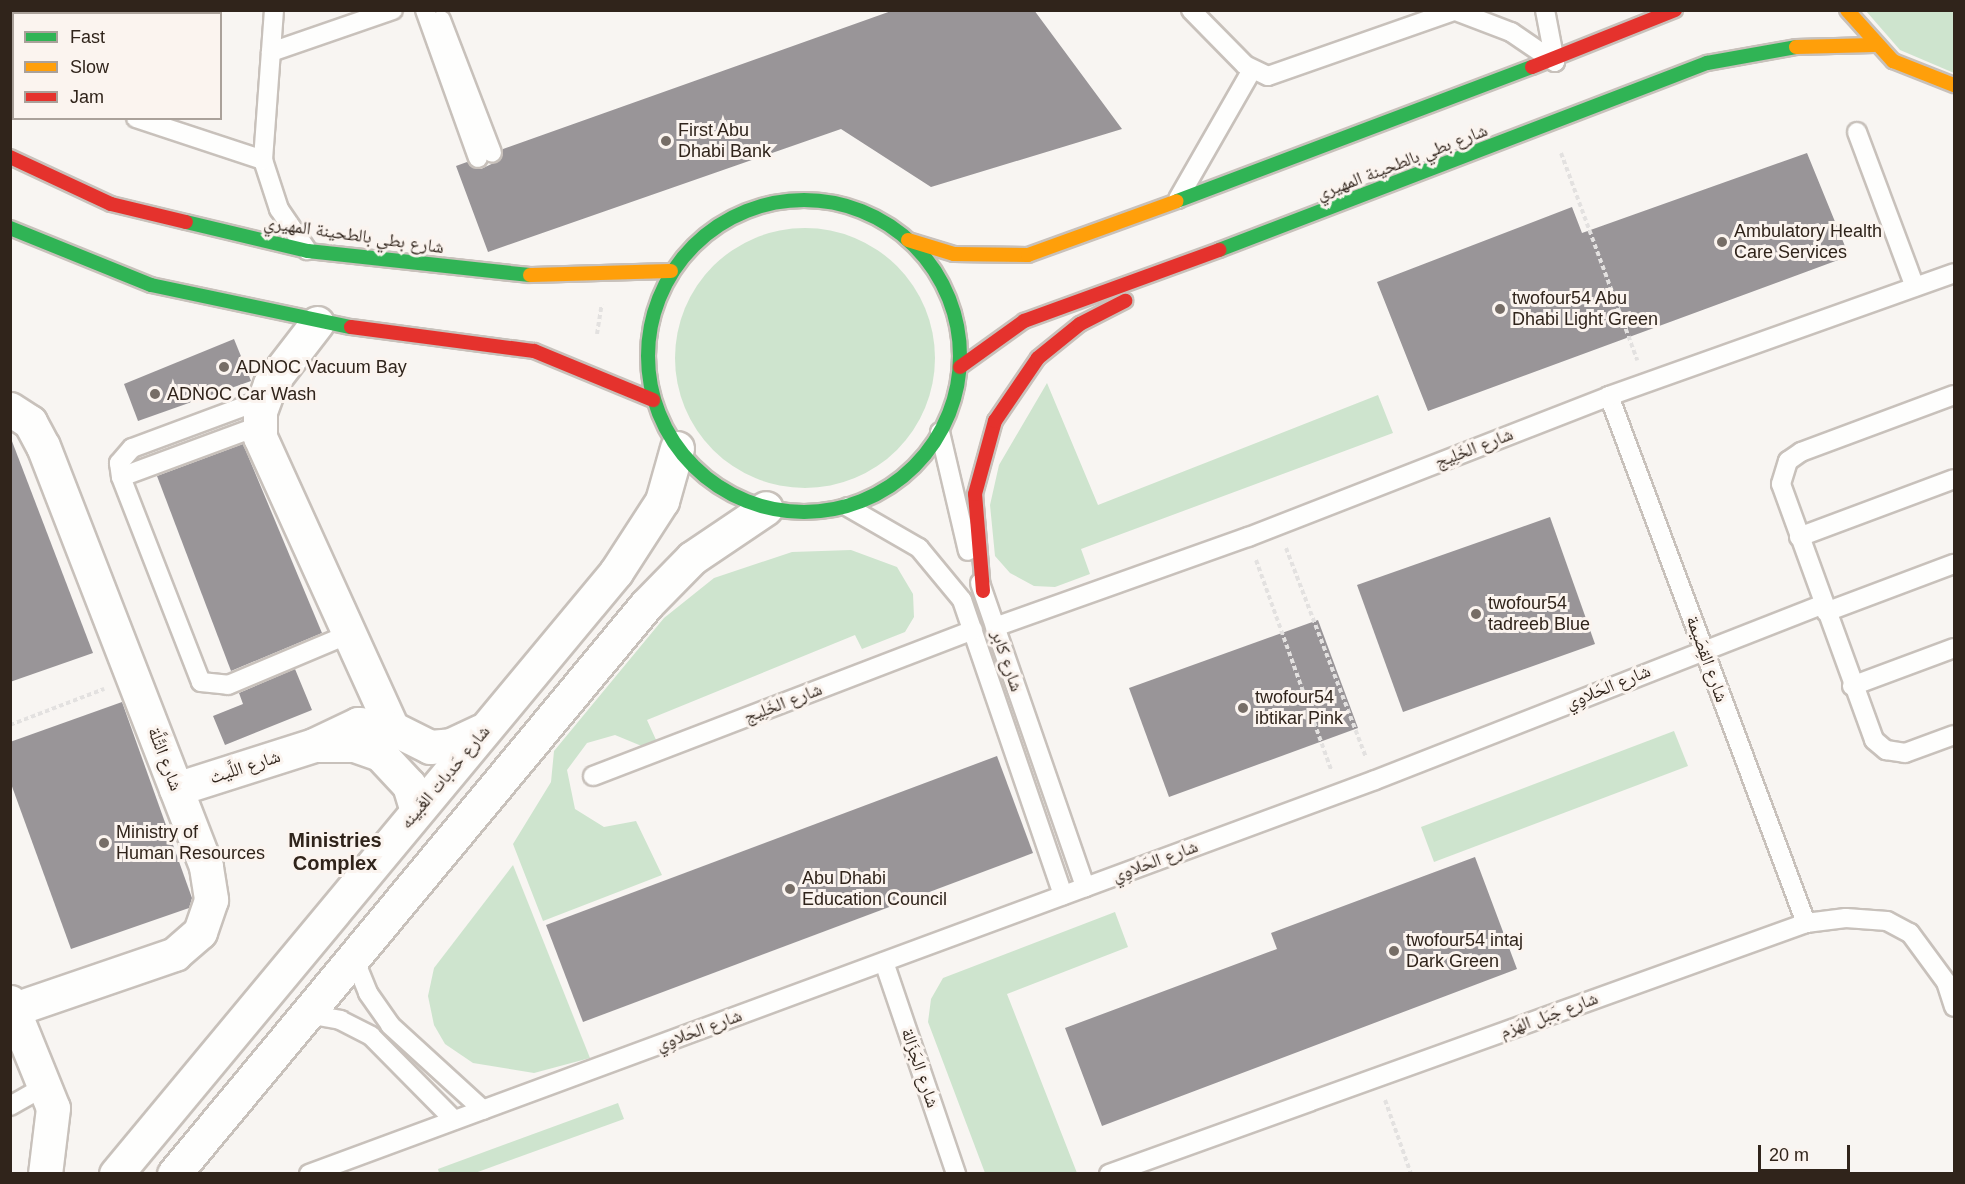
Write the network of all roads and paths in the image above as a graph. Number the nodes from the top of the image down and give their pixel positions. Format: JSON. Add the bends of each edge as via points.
{"nodes":[{"id":1,"x":274,"y":10,"type":"edge"},
{"id":2,"x":393,"y":10,"type":"edge"},
{"id":3,"x":425,"y":10,"type":"edge"},
{"id":4,"x":437,"y":10,"type":"edge"},
{"id":5,"x":1191,"y":10,"type":"edge"},
{"id":6,"x":1545,"y":10,"type":"edge"},
{"id":7,"x":1676,"y":10,"type":"edge"},
{"id":8,"x":1847,"y":10,"type":"edge"},
{"id":9,"x":1456,"y":11,"type":"edge"},
{"id":10,"x":1874,"y":45,"type":"junction"},
{"id":11,"x":271,"y":52,"type":"junction"},
{"id":12,"x":1555,"y":62,"type":"junction"},
{"id":13,"x":1252,"y":70,"type":"junction"},
{"id":14,"x":1954,"y":85,"type":"edge"},
{"id":15,"x":142,"y":120,"type":"edge"},
{"id":16,"x":1550,"y":124,"type":"junction"},
{"id":17,"x":1857,"y":132,"type":"dead end"},
{"id":18,"x":10,"y":157,"type":"edge"},
{"id":19,"x":263,"y":160,"type":"junction"},
{"id":20,"x":1176,"y":201,"type":"junction"},
{"id":21,"x":10,"y":228,"type":"edge"},
{"id":22,"x":906,"y":239,"type":"junction"},
{"id":23,"x":308,"y":251,"type":"junction"},
{"id":24,"x":1207,"y":253,"type":"junction"},
{"id":25,"x":672,"y":271,"type":"junction"},
{"id":26,"x":1954,"y":273,"type":"edge"},
{"id":27,"x":1915,"y":287,"type":"junction"},
{"id":28,"x":604,"y":291,"type":"dead end"},
{"id":29,"x":317,"y":323,"type":"junction"},
{"id":30,"x":597,"y":334,"type":"dead end"},
{"id":31,"x":960,"y":367,"type":"junction"},
{"id":32,"x":1645,"y":383,"type":"junction"},
{"id":33,"x":1954,"y":395,"type":"edge"},
{"id":34,"x":1609,"y":396,"type":"junction"},
{"id":35,"x":653,"y":400,"type":"junction"},
{"id":36,"x":10,"y":409,"type":"edge"},
{"id":37,"x":261,"y":412,"type":"junction"},
{"id":38,"x":940,"y":432,"type":"junction"},
{"id":39,"x":677,"y":448,"type":"junction"},
{"id":40,"x":121,"y":477,"type":"junction"},
{"id":41,"x":1954,"y":479,"type":"edge"},
{"id":42,"x":848,"y":507,"type":"junction"},
{"id":43,"x":766,"y":508,"type":"junction"},
{"id":44,"x":1277,"y":526,"type":"junction"},
{"id":45,"x":1248,"y":537,"type":"junction"},
{"id":46,"x":1800,"y":537,"type":"junction"},
{"id":47,"x":1954,"y":564,"type":"edge"},
{"id":48,"x":983,"y":591,"type":"junction"},
{"id":49,"x":1825,"y":608,"type":"junction"},
{"id":50,"x":995,"y":627,"type":"junction"},
{"id":51,"x":973,"y":630,"type":"junction"},
{"id":52,"x":347,"y":635,"type":"junction"},
{"id":53,"x":1954,"y":648,"type":"edge"},
{"id":54,"x":1703,"y":649,"type":"junction"},
{"id":55,"x":133,"y":678,"type":"junction"},
{"id":56,"x":1852,"y":686,"type":"junction"},
{"id":57,"x":10,"y":725,"type":"edge"},
{"id":58,"x":392,"y":728,"type":"junction"},
{"id":59,"x":486,"y":728,"type":"junction"},
{"id":60,"x":1954,"y":735,"type":"edge"},
{"id":61,"x":314,"y":745,"type":"junction"},
{"id":62,"x":593,"y":776,"type":"dead end"},
{"id":63,"x":1375,"y":780,"type":"junction"},
{"id":64,"x":176,"y":789,"type":"junction"},
{"id":65,"x":1339,"y":794,"type":"junction"},
{"id":66,"x":417,"y":811,"type":"junction"},
{"id":67,"x":1085,"y":887,"type":"junction"},
{"id":68,"x":1063,"y":895,"type":"junction"},
{"id":69,"x":1806,"y":923,"type":"junction"},
{"id":70,"x":354,"y":957,"type":"junction"},
{"id":71,"x":884,"y":962,"type":"junction"},
{"id":72,"x":12,"y":1005,"type":"edge"},
{"id":73,"x":1954,"y":1007,"type":"edge"},
{"id":74,"x":307,"y":1014,"type":"junction"},
{"id":75,"x":1377,"y":1077,"type":"junction"},
{"id":76,"x":47,"y":1085,"type":"junction"},
{"id":77,"x":10,"y":1106,"type":"edge"},
{"id":78,"x":483,"y":1110,"type":"junction"},
{"id":79,"x":454,"y":1120,"type":"junction"},
{"id":80,"x":45,"y":1173,"type":"edge"},
{"id":81,"x":116,"y":1173,"type":"edge"},
{"id":82,"x":174,"y":1173,"type":"edge"},
{"id":83,"x":309,"y":1173,"type":"edge"},
{"id":84,"x":956,"y":1173,"type":"edge"},
{"id":85,"x":1108,"y":1173,"type":"edge"},
{"id":86,"x":1411,"y":1173,"type":"edge"}],
"edges":[{"from":1,"to":11,"type":"lane"},
{"from":2,"to":11,"type":"lane"},
{"from":3,"to":4,"type":"lane","via":[[485,156]]},
{"from":5,"to":13,"type":"lane"},
{"from":6,"to":12,"type":"lane"},
{"from":7,"to":12,"type":"street"},
{"from":8,"to":10,"type":"street"},
{"from":9,"to":12,"type":"lane","via":[[1511,32]]},
{"from":9,"to":13,"type":"lane","via":[[1285,74]]},
{"from":10,"to":14,"type":"street","via":[[1916,73]]},
{"from":10,"to":16,"type":"street","name":"شارع بطي بالطحينة المهيري","via":[[1815,44],[1742,53]]},
{"from":11,"to":19,"type":"lane"},
{"from":12,"to":20,"type":"street"},
{"from":13,"to":20,"type":"lane"},
{"from":15,"to":19,"type":"lane"},
{"from":16,"to":24,"type":"street","name":"شارع بطي بالطحينة المهيري"},
{"from":16,"to":32,"type":"path"},
{"from":17,"to":27,"type":"lane"},
{"from":18,"to":23,"type":"street","name":"شارع بطي بالطحينة المهيري","via":[[111,204]]},
{"from":19,"to":23,"type":"lane","via":[[279,209]]},
{"from":20,"to":22,"type":"street","via":[[1028,255],[954,254]]},
{"from":21,"to":29,"type":"street","via":[[151,285]]},
{"from":22,"to":25,"type":"street","via":[[884,223],[835,203],[781,201],[739,214],[707,232]]},
{"from":22,"to":31,"type":"street","via":[[948,297]]},
{"from":23,"to":25,"type":"street","name":"شارع بطي بالطحينة المهيري","via":[[522,275]]},
{"from":24,"to":31,"type":"street","name":"شارع بطي بالطحينة المهيري","via":[[1023,321]]},
{"from":24,"to":48,"type":"street","via":[[1080,324],[1038,358],[1007,398],[986,444],[975,494]]},
{"from":25,"to":35,"type":"street","via":[[651,321],[647,347]]},
{"from":26,"to":27,"type":"lane","name":"شارع الخَلِيج"},
{"from":27,"to":32,"type":"lane","name":"شارع الخَلِيج"},
{"from":28,"to":30,"type":"path"},
{"from":29,"to":35,"type":"street","via":[[534,351]]},
{"from":29,"to":37,"type":"street","via":[[291,351]]},
{"from":31,"to":38,"type":"street"},
{"from":32,"to":34,"type":"lane","name":"شارع الخَلِيج"},
{"from":33,"to":46,"type":"lane","via":[[1788,461],[1781,484]]},
{"from":34,"to":44,"type":"lane","name":"شارع الخَلِيج"},
{"from":34,"to":54,"type":"lane","name":"شارع القِصَيمة"},
{"from":35,"to":39,"type":"street"},
{"from":36,"to":55,"type":"street","name":"شارع التَّلَّة","via":[[37,433]]},
{"from":37,"to":40,"type":"lane"},
{"from":37,"to":40,"type":"lane","via":[[132,448],[119,463]]},
{"from":37,"to":52,"type":"street","via":[[266,459]]},
{"from":38,"to":42,"type":"street","via":[[896,483]]},
{"from":38,"to":48,"type":"lane","name":"شارع كابر","via":[[956,513]]},
{"from":39,"to":43,"type":"street","via":[[716,486]]},
{"from":39,"to":59,"type":"street","name":"شارع حَدبات الغَبينه","via":[[649,526]]},
{"from":40,"to":52,"type":"lane","via":[[201,682],[228,685]]},
{"from":41,"to":46,"type":"lane"},
{"from":42,"to":43,"type":"street","via":[[793,512]]},
{"from":42,"to":51,"type":"lane","name":"شارع كابر","via":[[936,563],[962,600]]},
{"from":43,"to":70,"type":"street","via":[[716,539],[670,578]]},
{"from":44,"to":45,"type":"lane","name":"شارع الخَلِيج"},
{"from":44,"to":63,"type":"path"},
{"from":45,"to":50,"type":"lane","name":"شارع الخَلِيج"},
{"from":45,"to":65,"type":"path"},
{"from":46,"to":49,"type":"lane"},
{"from":47,"to":49,"type":"lane","name":"شارع الحَلاوِي"},
{"from":48,"to":50,"type":"lane","name":"شارع كابر"},
{"from":49,"to":54,"type":"lane","name":"شارع الحَلاوِي"},
{"from":49,"to":56,"type":"lane"},
{"from":50,"to":67,"type":"lane","name":"شارع كابر"},
{"from":51,"to":62,"type":"lane","name":"شارع الخَلِيج"},
{"from":51,"to":68,"type":"lane","name":"شارع كابر"},
{"from":52,"to":58,"type":"street"},
{"from":53,"to":56,"type":"lane"},
{"from":54,"to":63,"type":"lane","name":"شارع الحَلاوِي"},
{"from":54,"to":69,"type":"lane","name":"شارع القِصَيمة"},
{"from":55,"to":57,"type":"path"},
{"from":55,"to":64,"type":"street","name":"شارع التَّلَّة"},
{"from":56,"to":60,"type":"lane","via":[[1870,733],[1886,750],[1905,753]]},
{"from":58,"to":59,"type":"street","name":"شارع اللَّيث","via":[[420,745],[441,747]]},
{"from":58,"to":61,"type":"street","name":"شارع اللَّيث","via":[[358,724]]},
{"from":59,"to":66,"type":"street","name":"شارع حَدبات الغَبينه"},
{"from":61,"to":64,"type":"street","name":"شارع اللَّيث"},
{"from":61,"to":66,"type":"street","name":"شارع اللَّيث","via":[[354,745],[380,754],[409,785]]},
{"from":63,"to":65,"type":"lane","name":"شارع الحَلاوِي"},
{"from":64,"to":72,"type":"street","name":"شارع التَّلَّة","via":[[211,883],[200,932],[175,954]]},
{"from":65,"to":67,"type":"lane","name":"شارع الحَلاوِي"},
{"from":66,"to":81,"type":"street","name":"شارع حَدبات الغَبينه"},
{"from":67,"to":68,"type":"lane","name":"شارع الحَلاوِي"},
{"from":68,"to":71,"type":"lane","name":"شارع الحَلاوِي"},
{"from":69,"to":73,"type":"lane","name":"شارع جَبَل الهَزم","via":[[1846,918],[1887,921],[1910,933],[1940,974]]},
{"from":69,"to":75,"type":"lane","name":"شارع جَبَل الهَزم"},
{"from":70,"to":74,"type":"street"},
{"from":70,"to":78,"type":"lane","via":[[368,993],[390,1024]]},
{"from":71,"to":78,"type":"lane","name":"شارع الحَلاوِي"},
{"from":71,"to":84,"type":"lane","name":"شارع الجَزَالة"},
{"from":72,"to":76,"type":"street"},
{"from":74,"to":79,"type":"lane","via":[[340,1020],[371,1036]]},
{"from":74,"to":82,"type":"street"},
{"from":75,"to":85,"type":"lane","name":"شارع جَبَل الهَزم"},
{"from":75,"to":86,"type":"path"},
{"from":76,"to":77,"type":"lane"},
{"from":76,"to":80,"type":"street","via":[[54,1132]]},
{"from":78,"to":79,"type":"lane","name":"شارع الحَلاوِي"},
{"from":79,"to":83,"type":"lane","name":"شارع الحَلاوِي"}]}
